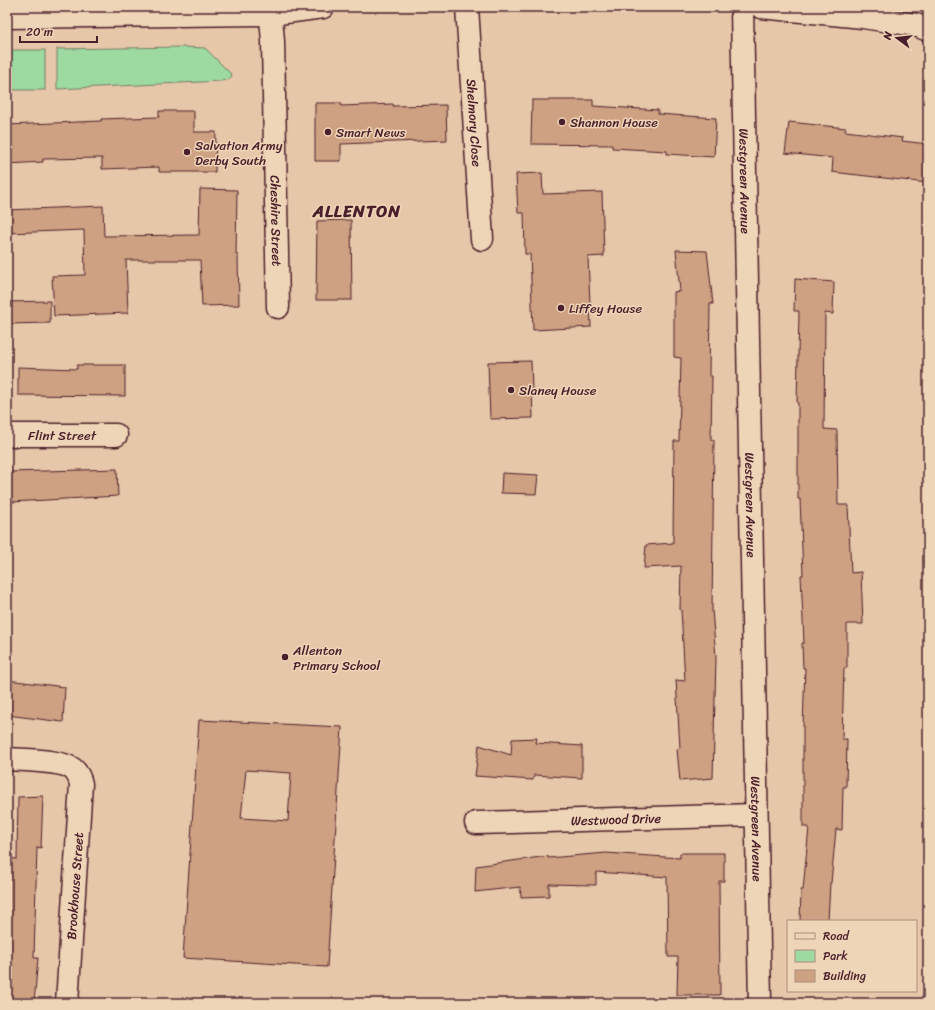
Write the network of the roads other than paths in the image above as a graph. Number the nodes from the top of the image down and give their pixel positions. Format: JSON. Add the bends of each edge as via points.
{"nodes":[{"id":1,"x":323,"y":7,"type":"edge"},
{"id":2,"x":467,"y":7,"type":"edge"},
{"id":3,"x":742,"y":7,"type":"edge"},
{"id":4,"x":761,"y":7,"type":"edge"},
{"id":5,"x":270,"y":11,"type":"edge"},
{"id":6,"x":7,"y":16,"type":"edge"},
{"id":7,"x":928,"y":30,"type":"edge"},
{"id":8,"x":482,"y":239,"type":"dead end"},
{"id":9,"x":278,"y":307,"type":"dead end"},
{"id":10,"x":116,"y":434,"type":"dead end"},
{"id":11,"x":7,"y":435,"type":"edge"},
{"id":12,"x":7,"y":759,"type":"edge"},
{"id":13,"x":756,"y":815,"type":"junction"},
{"id":14,"x":476,"y":823,"type":"dead end"},
{"id":15,"x":67,"y":1003,"type":"edge"},
{"id":16,"x":760,"y":1003,"type":"edge"}],
"edges":[{"from":1,"to":5,"type":"street"},
{"from":2,"to":8,"type":"street","name":"Shelmory Close"},
{"from":3,"to":13,"type":"street","name":"Westgreen Avenue"},
{"from":4,"to":7,"type":"street","via":[[863,17],[916,25]]},
{"from":5,"to":6,"type":"street"},
{"from":5,"to":9,"type":"street","name":"Cheshire Street","via":[[274,56]]},
{"from":10,"to":11,"type":"street","name":"Flint Street"},
{"from":12,"to":15,"type":"street","name":"Brookhouse Street","via":[[66,765],[79,776],[81,784]]},
{"from":13,"to":14,"type":"street","name":"Westwood Drive"},
{"from":13,"to":16,"type":"street","name":"Westgreen Avenue"}]}
